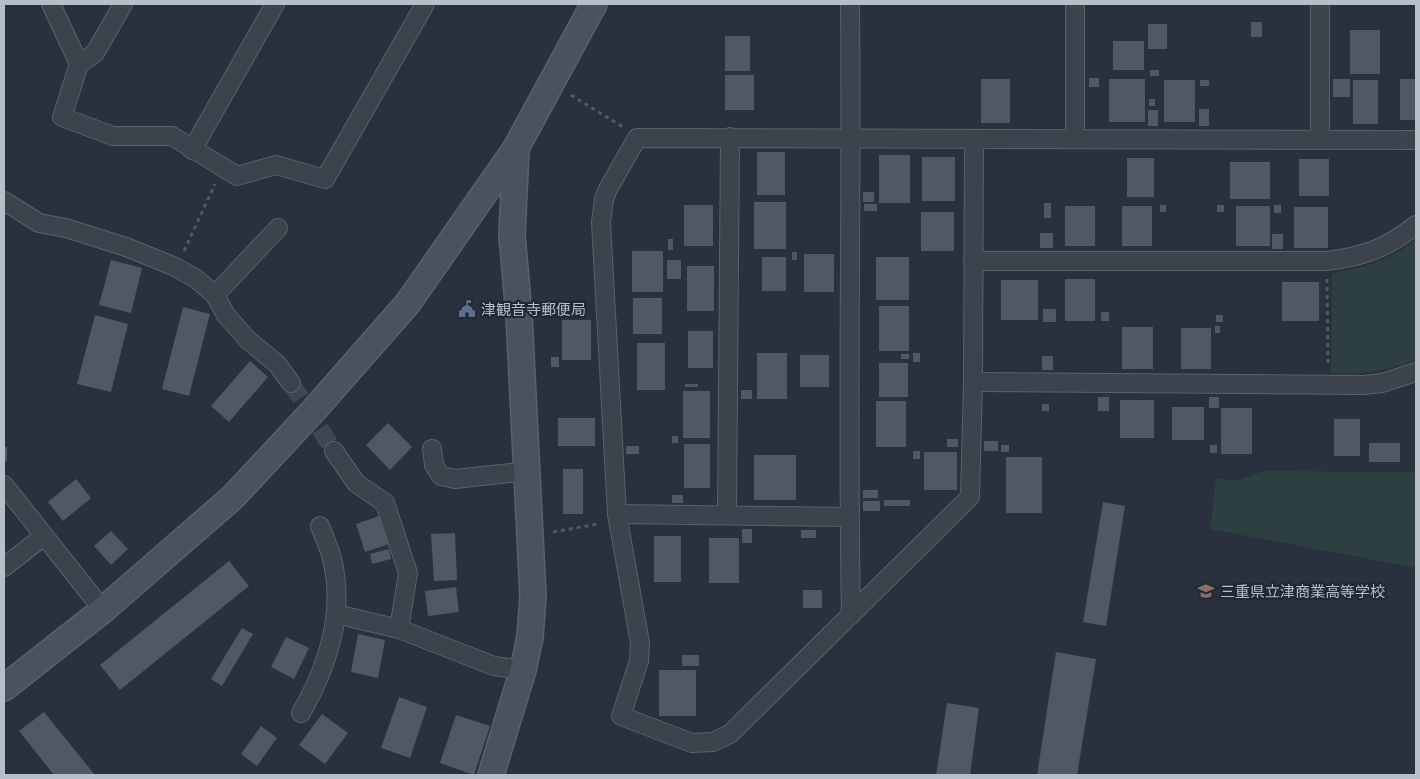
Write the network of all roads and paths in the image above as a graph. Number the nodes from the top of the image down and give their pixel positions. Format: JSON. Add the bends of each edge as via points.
{"nodes":[{"id":1,"x":51,"y":4,"type":"edge"},
{"id":2,"x":123,"y":4,"type":"edge"},
{"id":3,"x":275,"y":4,"type":"edge"},
{"id":4,"x":425,"y":4,"type":"edge"},
{"id":5,"x":594,"y":4,"type":"edge"},
{"id":6,"x":850,"y":4,"type":"edge"},
{"id":7,"x":1075,"y":4,"type":"edge"},
{"id":8,"x":1320,"y":4,"type":"edge"},
{"id":9,"x":79,"y":64,"type":"junction"},
{"id":10,"x":551,"y":83,"type":"junction"},
{"id":11,"x":730,"y":137,"type":"junction"},
{"id":12,"x":637,"y":138,"type":"junction"},
{"id":13,"x":851,"y":138,"type":"junction"},
{"id":14,"x":974,"y":139,"type":"junction"},
{"id":15,"x":1075,"y":139,"type":"junction"},
{"id":16,"x":1320,"y":139,"type":"junction"},
{"id":17,"x":1416,"y":140,"type":"edge"},
{"id":18,"x":516,"y":148,"type":"junction"},
{"id":19,"x":192,"y":150,"type":"junction"},
{"id":20,"x":222,"y":167,"type":"junction"},
{"id":21,"x":4,"y":201,"type":"edge"},
{"id":22,"x":1416,"y":225,"type":"edge"},
{"id":23,"x":278,"y":228,"type":"dead end"},
{"id":24,"x":973,"y":261,"type":"junction"},
{"id":25,"x":1327,"y":261,"type":"junction"},
{"id":26,"x":177,"y":268,"type":"junction"},
{"id":27,"x":215,"y":295,"type":"junction"},
{"id":28,"x":1416,"y":372,"type":"edge"},
{"id":29,"x":973,"y":382,"type":"junction"},
{"id":30,"x":291,"y":383,"type":"tunnel mouth"},
{"id":31,"x":1328,"y":386,"type":"junction"},
{"id":32,"x":432,"y":449,"type":"dead end"},
{"id":33,"x":334,"y":451,"type":"tunnel mouth"},
{"id":34,"x":528,"y":470,"type":"junction"},
{"id":35,"x":4,"y":485,"type":"edge"},
{"id":36,"x":727,"y":514,"type":"junction"},
{"id":37,"x":850,"y":517,"type":"junction"},
{"id":38,"x":618,"y":518,"type":"junction"},
{"id":39,"x":320,"y":526,"type":"dead end"},
{"id":40,"x":44,"y":536,"type":"junction"},
{"id":41,"x":531,"y":536,"type":"junction"},
{"id":42,"x":4,"y":567,"type":"edge"},
{"id":43,"x":103,"y":610,"type":"junction"},
{"id":44,"x":336,"y":614,"type":"junction"},
{"id":45,"x":851,"y":614,"type":"junction"},
{"id":46,"x":399,"y":629,"type":"junction"},
{"id":47,"x":523,"y":670,"type":"junction"},
{"id":48,"x":4,"y":688,"type":"edge"},
{"id":49,"x":301,"y":713,"type":"dead end"},
{"id":50,"x":491,"y":775,"type":"edge"}],
"edges":[{"from":1,"to":9,"type":"street"},
{"from":2,"to":9,"type":"street","via":[[95,53]]},
{"from":3,"to":19,"type":"street"},
{"from":4,"to":20,"type":"street","via":[[325,179],[276,165],[237,176]]},
{"from":5,"to":10,"type":"street"},
{"from":6,"to":13,"type":"street"},
{"from":7,"to":15,"type":"street"},
{"from":8,"to":16,"type":"street"},
{"from":9,"to":19,"type":"street","via":[[62,117],[112,136],[172,136]]},
{"from":10,"to":12,"type":"path"},
{"from":10,"to":18,"type":"street"},
{"from":11,"to":12,"type":"street"},
{"from":11,"to":13,"type":"street"},
{"from":11,"to":36,"type":"street"},
{"from":12,"to":38,"type":"street","via":[[608,189],[601,222]]},
{"from":13,"to":14,"type":"street"},
{"from":13,"to":37,"type":"street"},
{"from":14,"to":15,"type":"street"},
{"from":14,"to":24,"type":"street"},
{"from":15,"to":16,"type":"street"},
{"from":16,"to":17,"type":"street"},
{"from":18,"to":34,"type":"street","via":[[512,235]]},
{"from":18,"to":43,"type":"street","via":[[408,303],[314,410],[233,497]]},
{"from":19,"to":20,"type":"street"},
{"from":20,"to":26,"type":"path"},
{"from":21,"to":26,"type":"street","via":[[39,223],[126,247]]},
{"from":22,"to":25,"type":"street","via":[[1396,240],[1369,253]]},
{"from":23,"to":27,"type":"street"},
{"from":24,"to":25,"type":"street"},
{"from":24,"to":29,"type":"street"},
{"from":25,"to":31,"type":"path"},
{"from":26,"to":27,"type":"street"},
{"from":27,"to":30,"type":"street","via":[[226,315],[248,340],[277,364]]},
{"from":28,"to":31,"type":"street","via":[[1382,383]]},
{"from":29,"to":31,"type":"street"},
{"from":29,"to":45,"type":"street","via":[[970,497]]},
{"from":32,"to":34,"type":"street","via":[[434,465],[441,476],[455,479]]},
{"from":33,"to":46,"type":"street","via":[[356,483],[384,504],[408,572]]},
{"from":34,"to":41,"type":"street"},
{"from":35,"to":40,"type":"street"},
{"from":36,"to":37,"type":"street"},
{"from":36,"to":38,"type":"street"},
{"from":37,"to":45,"type":"street"},
{"from":38,"to":41,"type":"path"},
{"from":38,"to":45,"type":"street","via":[[640,642],[639,662],[621,716],[692,743],[713,742],[730,734]]},
{"from":39,"to":44,"type":"street","via":[[331,555]]},
{"from":40,"to":42,"type":"street"},
{"from":40,"to":43,"type":"street"},
{"from":41,"to":47,"type":"street","via":[[533,596],[530,637]]},
{"from":43,"to":48,"type":"street"},
{"from":44,"to":46,"type":"street"},
{"from":44,"to":49,"type":"street","via":[[329,652],[316,688]]},
{"from":46,"to":47,"type":"street","via":[[494,666]]},
{"from":47,"to":50,"type":"street"}]}
